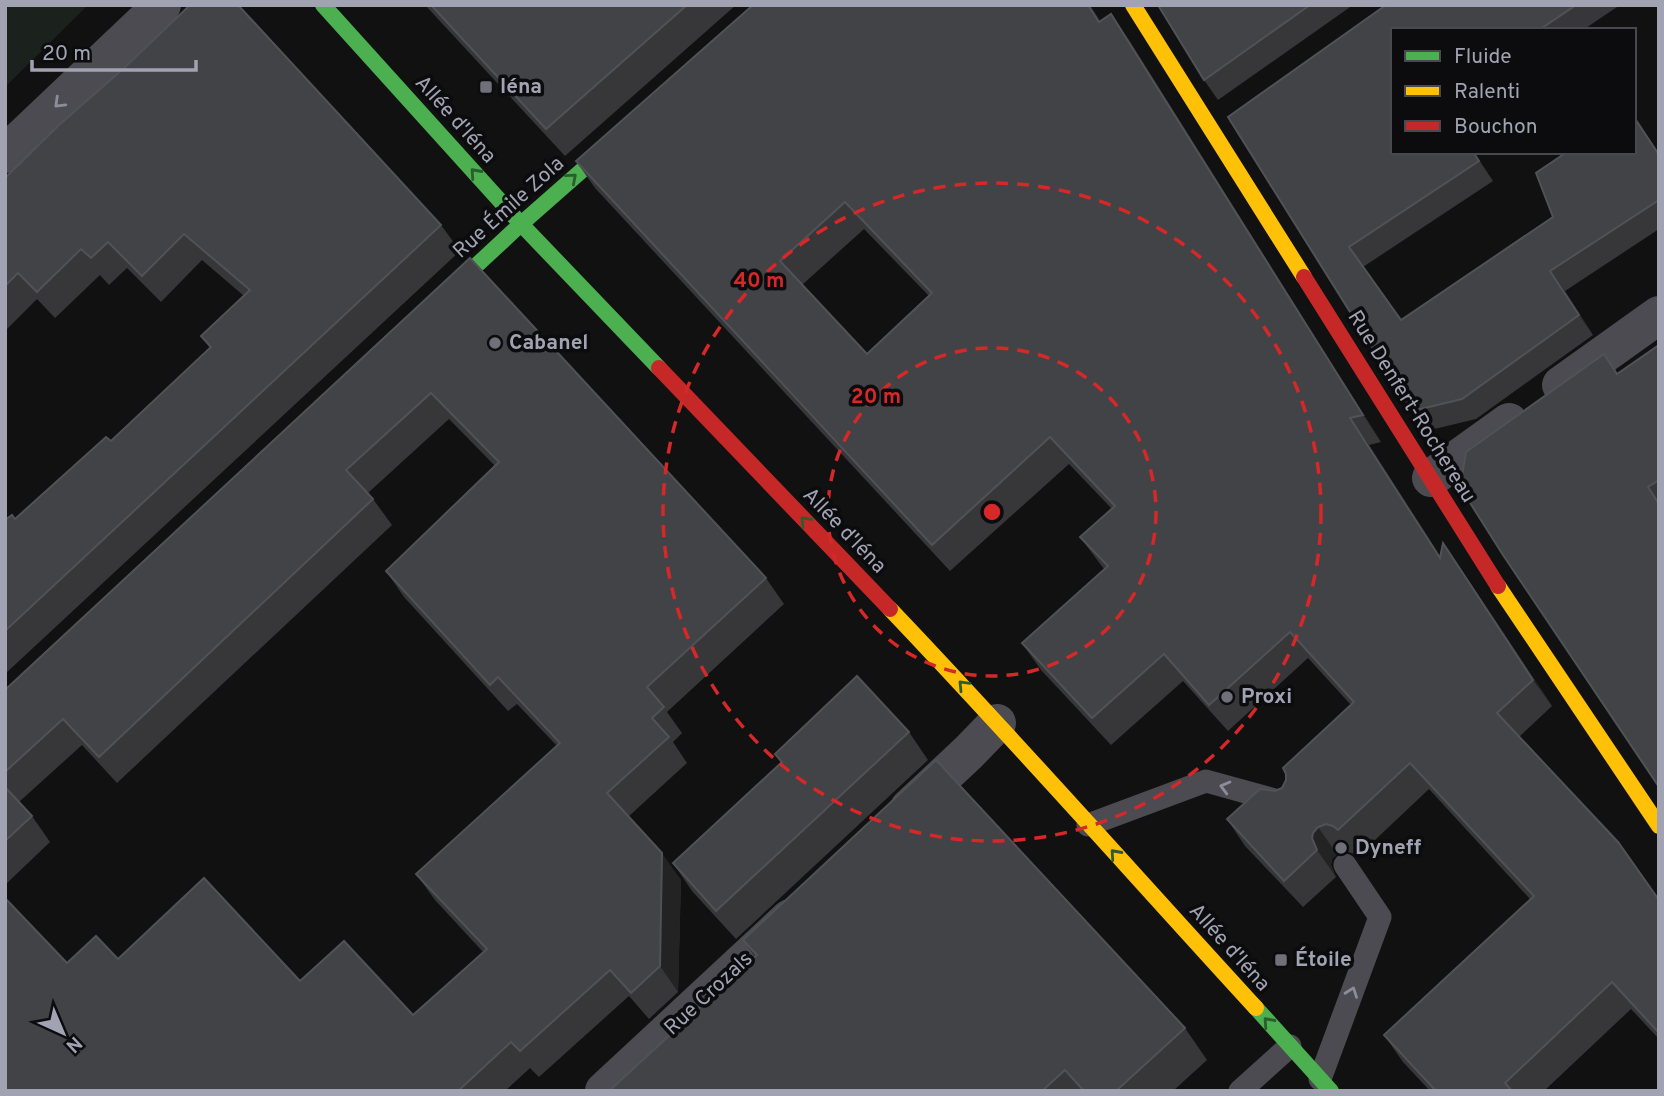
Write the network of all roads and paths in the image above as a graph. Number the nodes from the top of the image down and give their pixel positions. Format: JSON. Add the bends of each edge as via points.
{"nodes":[{"id":1,"x":162,"y":5,"type":"edge"},
{"id":2,"x":323,"y":5,"type":"edge"},
{"id":3,"x":1133,"y":5,"type":"edge"},
{"id":4,"x":634,"y":124,"type":"edge"},
{"id":5,"x":5,"y":154,"type":"edge"},
{"id":6,"x":521,"y":223,"type":"junction"},
{"id":7,"x":430,"y":308,"type":"edge"},
{"id":8,"x":1659,"y":315,"type":"edge"},
{"id":9,"x":1431,"y":478,"type":"junction"},
{"id":10,"x":997,"y":723,"type":"junction"},
{"id":11,"x":1648,"y":787,"type":"edge"},
{"id":12,"x":1291,"y":804,"type":"edge"},
{"id":13,"x":1088,"y":825,"type":"junction"},
{"id":14,"x":1659,"y":826,"type":"edge"},
{"id":15,"x":889,"y":827,"type":"edge"},
{"id":16,"x":1345,"y":866,"type":"dead end"},
{"id":17,"x":819,"y":892,"type":"edge"},
{"id":18,"x":1290,"y":1046,"type":"junction"},
{"id":19,"x":1325,"y":1085,"type":"edge"},
{"id":20,"x":604,"y":1091,"type":"edge"},
{"id":21,"x":1240,"y":1091,"type":"edge"}],
"edges":[{"from":1,"to":5,"type":"street","one_way":true},
{"from":6,"to":2,"type":"main road","name":"Allée d'Iéna","one_way":true},
{"from":3,"to":9,"type":"main road","name":"Rue Denfert-Rochereau","via":[[1224,123]]},
{"from":6,"to":4,"type":"main road","name":"Rue Émile Zola","one_way":true},
{"from":6,"to":7,"type":"main road","name":"Rue Émile Zola"},
{"from":10,"to":6,"type":"main road","name":"Allée d'Iéna","one_way":true},
{"from":8,"to":9,"type":"street"},
{"from":9,"to":11,"type":"main road","name":"Rue Denfert-Rochereau","via":[[1497,585]]},
{"from":10,"to":13,"type":"main road","name":"Allée d'Iéna"},
{"from":10,"to":15,"type":"street"},
{"from":11,"to":14,"type":"main road","name":"Rue Denfert-Rochereau"},
{"from":12,"to":13,"type":"lane","one_way":true,"via":[[1206,781]]},
{"from":18,"to":13,"type":"main road","name":"Allée d'Iéna","one_way":true},
{"from":19,"to":16,"type":"lane","one_way":true,"via":[[1380,917]]},
{"from":17,"to":20,"type":"street","name":"Rue Crozals"},
{"from":18,"to":19,"type":"main road","name":"Allée d'Iéna"},
{"from":18,"to":21,"type":"lane"}]}
